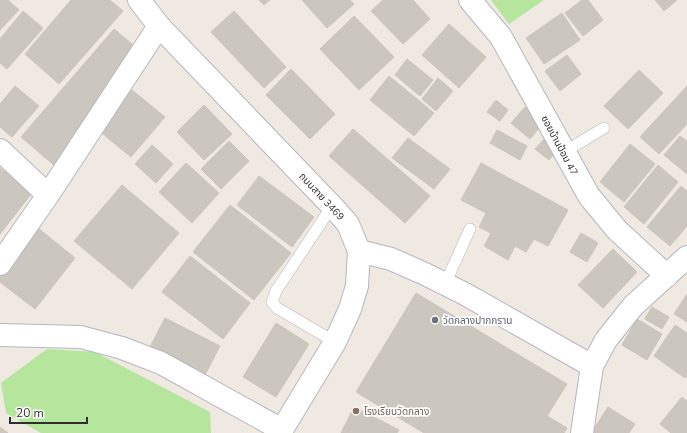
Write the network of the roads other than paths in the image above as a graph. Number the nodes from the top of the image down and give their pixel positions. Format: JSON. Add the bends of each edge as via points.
{"nodes":[{"id":1,"x":139,"y":0,"type":"edge"},
{"id":2,"x":470,"y":0,"type":"edge"},
{"id":3,"x":159,"y":26,"type":"junction"},
{"id":4,"x":604,"y":128,"type":"dead end"},
{"id":5,"x":0,"y":150,"type":"edge"},
{"id":6,"x":564,"y":152,"type":"junction"},
{"id":7,"x":48,"y":195,"type":"junction"},
{"id":8,"x":332,"y":206,"type":"junction"},
{"id":9,"x":470,"y":229,"type":"dead end"},
{"id":10,"x":359,"y":251,"type":"junction"},
{"id":11,"x":0,"y":264,"type":"edge"},
{"id":12,"x":680,"y":266,"type":"edge"},
{"id":13,"x":444,"y":284,"type":"junction"},
{"id":14,"x":0,"y":335,"type":"edge"},
{"id":15,"x":335,"y":342,"type":"junction"},
{"id":16,"x":592,"y":366,"type":"junction"},
{"id":17,"x":281,"y":431,"type":"edge"},
{"id":18,"x":582,"y":433,"type":"edge"}],
"edges":[{"from":1,"to":3,"type":"street","name":"ถนนสาย 3469"},
{"from":2,"to":6,"type":"street","name":"ซอยบ้านป้อม 47","via":[[501,37]]},
{"from":3,"to":7,"type":"street"},
{"from":3,"to":8,"type":"street","name":"ถนนสาย 3469"},
{"from":4,"to":6,"type":"lane"},
{"from":5,"to":7,"type":"street"},
{"from":6,"to":12,"type":"street","name":"ซอยบ้านป้อม 47","via":[[589,196],[617,230]]},
{"from":7,"to":11,"type":"street"},
{"from":8,"to":10,"type":"street","name":"ถนนสาย 3469","via":[[348,224]]},
{"from":8,"to":15,"type":"lane","via":[[276,291],[272,302],[277,308]]},
{"from":9,"to":13,"type":"lane"},
{"from":10,"to":13,"type":"street","via":[[391,259]]},
{"from":10,"to":15,"type":"street","name":"ถนนสาย 3469","via":[[357,286]]},
{"from":12,"to":16,"type":"street","via":[[633,306],[606,340]]},
{"from":13,"to":16,"type":"street"},
{"from":14,"to":17,"type":"street","via":[[81,337],[122,348],[161,363]]},
{"from":15,"to":17,"type":"street","name":"ถนนสาย 3469"},
{"from":16,"to":18,"type":"street"}]}
